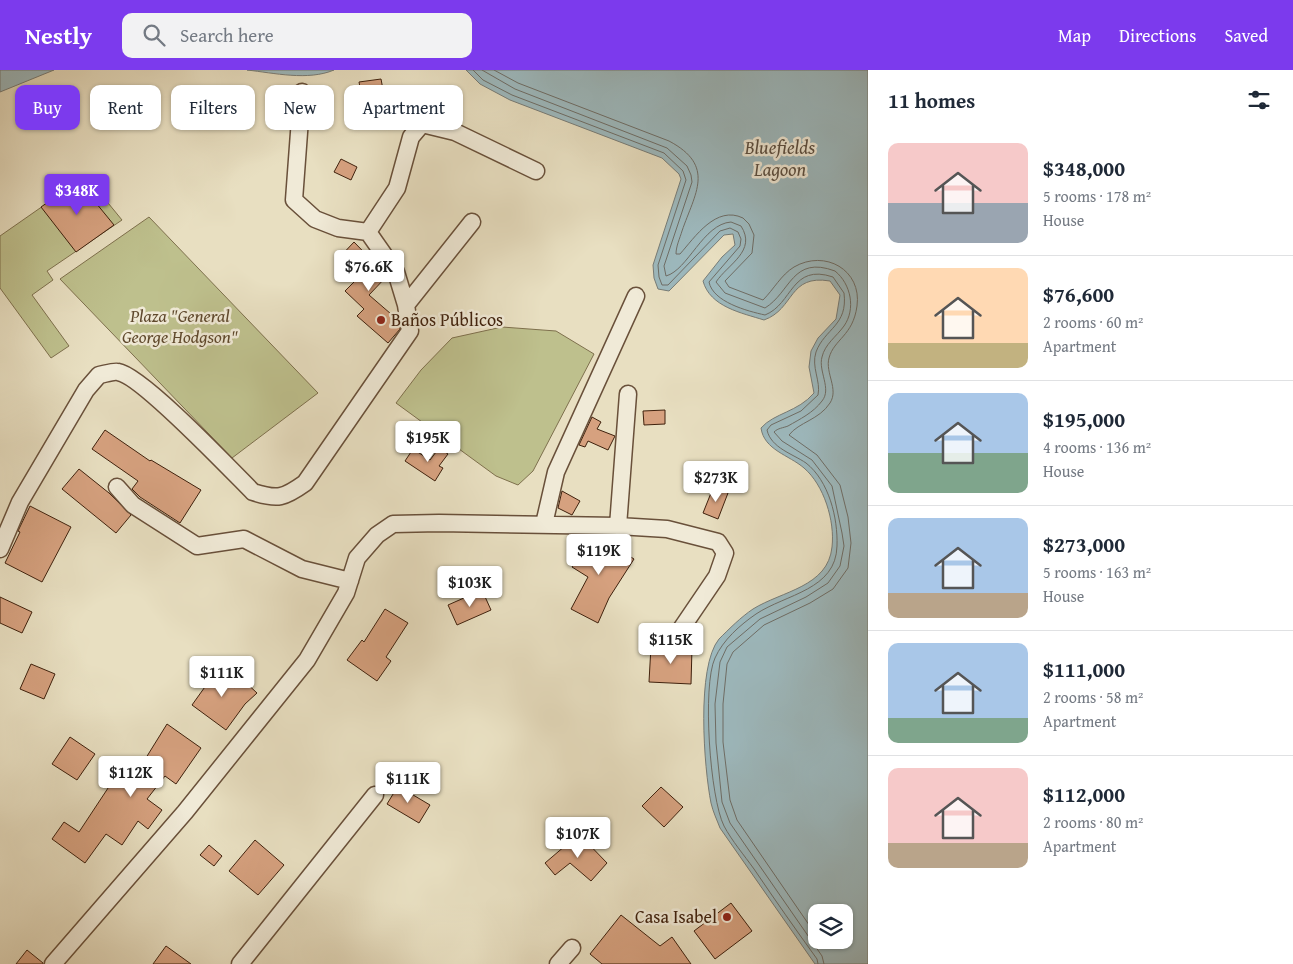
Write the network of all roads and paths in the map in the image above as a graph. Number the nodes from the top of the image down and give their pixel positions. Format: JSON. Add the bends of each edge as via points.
{"nodes":[{"id":1,"x":299,"y":130,"type":"edge"},
{"id":2,"x":536,"y":171,"type":"dead end"},
{"id":3,"x":472,"y":222,"type":"dead end"},
{"id":4,"x":368,"y":232,"type":"junction"},
{"id":5,"x":636,"y":296,"type":"dead end"},
{"id":6,"x":406,"y":305,"type":"junction"},
{"id":7,"x":628,"y":394,"type":"dead end"},
{"id":8,"x":117,"y":487,"type":"dead end"},
{"id":9,"x":544,"y":524,"type":"junction"},
{"id":10,"x":618,"y":526,"type":"junction"},
{"id":11,"x":0,"y":549,"type":"edge"},
{"id":12,"x":350,"y":581,"type":"junction"},
{"id":13,"x":679,"y":632,"type":"dead end"},
{"id":14,"x":375,"y":794,"type":"dead end"},
{"id":15,"x":572,"y":948,"type":"dead end"},
{"id":16,"x":53,"y":964,"type":"edge"},
{"id":17,"x":240,"y":964,"type":"edge"},
{"id":18,"x":558,"y":964,"type":"edge"}],
"edges":[{"from":1,"to":4,"type":"street","via":[[294,200],[315,220],[338,228]]},
{"from":2,"to":4,"type":"street","via":[[455,132],[422,124],[411,137],[397,188]]},
{"from":3,"to":6,"type":"street"},
{"from":4,"to":6,"type":"street","via":[[396,272]]},
{"from":5,"to":9,"type":"street","via":[[556,472]]},
{"from":6,"to":11,"type":"street","via":[[410,331],[305,483],[288,495],[272,498],[254,492],[133,379],[118,372],[99,375],[86,390],[20,502]]},
{"from":7,"to":10,"type":"street"},
{"from":8,"to":12,"type":"street","via":[[133,505],[198,546],[244,539],[302,569]]},
{"from":9,"to":10,"type":"street"},
{"from":9,"to":12,"type":"street","via":[[393,524],[377,535],[356,558]]},
{"from":10,"to":13,"type":"street","via":[[667,529],[718,542],[725,553],[717,576]]},
{"from":12,"to":16,"type":"street","via":[[307,660],[186,812]]},
{"from":14,"to":17,"type":"street"},
{"from":15,"to":18,"type":"street"}]}
